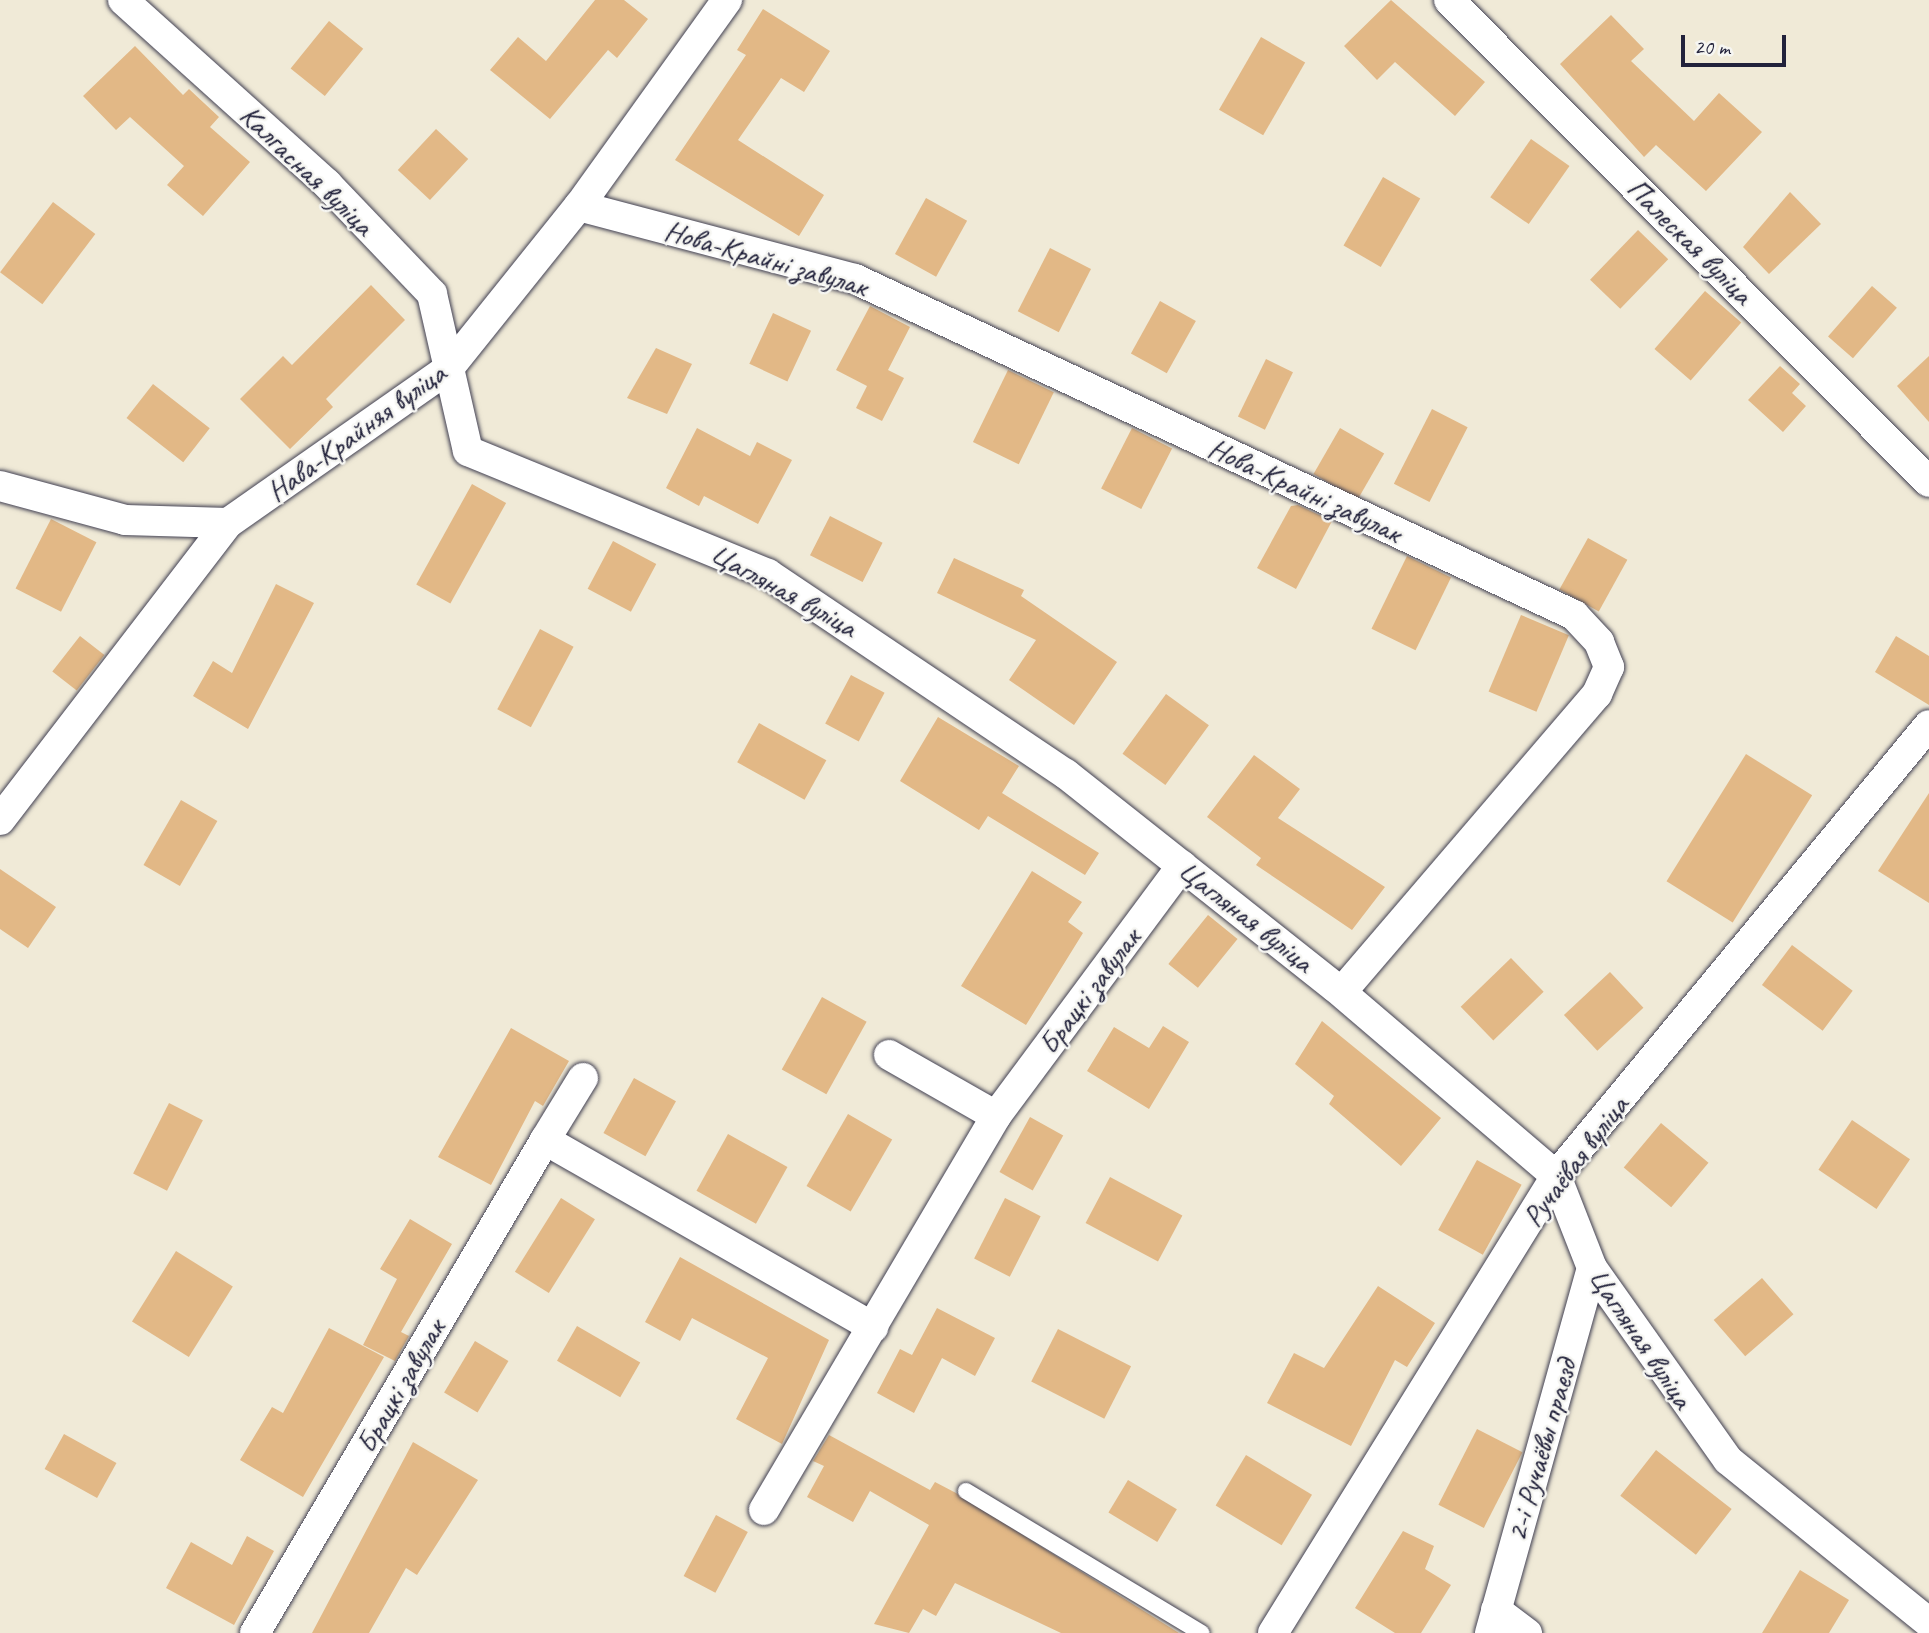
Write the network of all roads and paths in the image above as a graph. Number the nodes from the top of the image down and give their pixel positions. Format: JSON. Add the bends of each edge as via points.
{"nodes":[{"id":1,"x":122,"y":0,"type":"edge"},
{"id":2,"x":727,"y":0,"type":"edge"},
{"id":3,"x":1449,"y":0,"type":"edge"},
{"id":4,"x":579,"y":206,"type":"junction"},
{"id":5,"x":449,"y":368,"type":"junction"},
{"id":6,"x":1929,"y":482,"type":"edge"},
{"id":7,"x":0,"y":486,"type":"edge"},
{"id":8,"x":228,"y":523,"type":"junction"},
{"id":9,"x":1929,"y":725,"type":"edge"},
{"id":10,"x":0,"y":820,"type":"edge"},
{"id":11,"x":1182,"y":866,"type":"junction"},
{"id":12,"x":1342,"y":992,"type":"junction"},
{"id":13,"x":889,"y":1055,"type":"dead end"},
{"id":14,"x":583,"y":1077,"type":"dead end"},
{"id":15,"x":996,"y":1116,"type":"junction"},
{"id":16,"x":545,"y":1140,"type":"junction"},
{"id":17,"x":1556,"y":1176,"type":"junction"},
{"id":18,"x":1592,"y":1268,"type":"junction"},
{"id":19,"x":873,"y":1327,"type":"junction"},
{"id":20,"x":966,"y":1491,"type":"dead end"},
{"id":21,"x":764,"y":1510,"type":"dead end"},
{"id":22,"x":1493,"y":1621,"type":"edge"},
{"id":23,"x":1929,"y":1623,"type":"edge"},
{"id":24,"x":255,"y":1633,"type":"edge"},
{"id":25,"x":1201,"y":1633,"type":"edge"},
{"id":26,"x":1273,"y":1633,"type":"edge"},
{"id":27,"x":1527,"y":1633,"type":"edge"}],
"edges":[{"from":1,"to":5,"type":"street","name":"Калгасная вуліца","via":[[327,184],[432,294]]},
{"from":2,"to":4,"type":"street","name":"Нава-Крайняя вуліца"},
{"from":3,"to":6,"type":"street","name":"Палеская вуліца"},
{"from":4,"to":5,"type":"street","name":"Нава-Крайняя вуліца"},
{"from":4,"to":12,"type":"street","name":"Нова-Крайні завулак","via":[[855,279],[1574,615],[1599,642],[1609,667],[1597,694]]},
{"from":5,"to":8,"type":"street","name":"Нава-Крайняя вуліца"},
{"from":5,"to":11,"type":"street","name":"Цагляная вуліца","via":[[468,450],[768,574],[945,687]]},
{"from":7,"to":8,"type":"street","via":[[125,520]]},
{"from":8,"to":10,"type":"street","name":"Нава-Крайняя вуліца"},
{"from":9,"to":17,"type":"street","name":"Ручаёвая вуліца"},
{"from":11,"to":12,"type":"street","name":"Цагляная вуліца"},
{"from":11,"to":15,"type":"street","name":"Брацкі завулак"},
{"from":12,"to":17,"type":"street","name":"Цагляная вуліца"},
{"from":13,"to":15,"type":"street"},
{"from":14,"to":16,"type":"street","name":"Брацкі завулак"},
{"from":15,"to":19,"type":"street","name":"Брацкі завулак"},
{"from":16,"to":19,"type":"street"},
{"from":16,"to":24,"type":"street","name":"Брацкі завулак"},
{"from":17,"to":18,"type":"street","name":"Цагляная вуліца"},
{"from":17,"to":26,"type":"street","name":"Ручаёвая вуліца"},
{"from":18,"to":22,"type":"street","name":"2-і Ручаёвы праезд"},
{"from":18,"to":23,"type":"street","name":"Цагляная вуліца","via":[[1728,1460]]},
{"from":19,"to":21,"type":"street","name":"Брацкі завулак"},
{"from":20,"to":25,"type":"lane"},
{"from":22,"to":27,"type":"street"}]}
